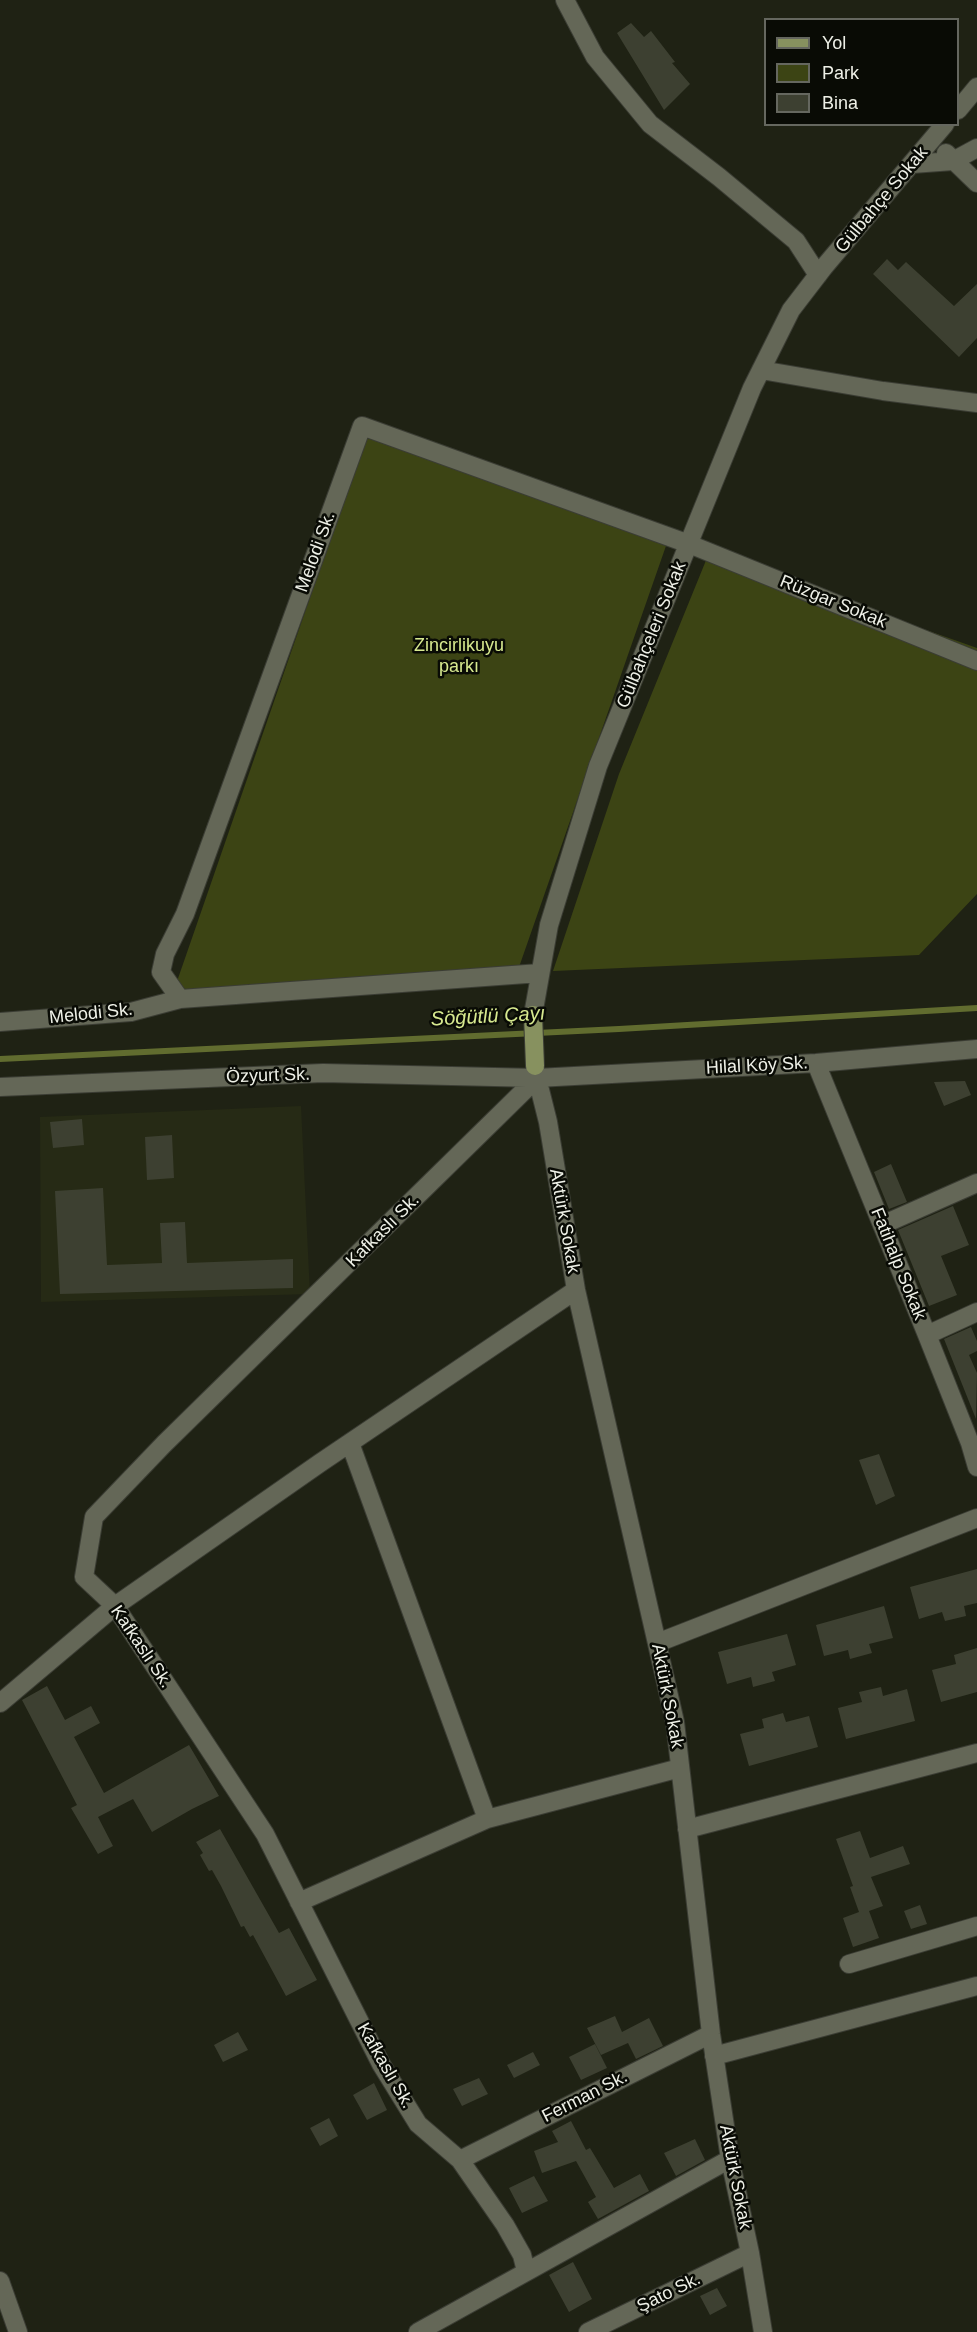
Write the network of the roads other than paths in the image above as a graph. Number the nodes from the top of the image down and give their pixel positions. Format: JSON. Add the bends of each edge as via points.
{"nodes":[{"id":1,"x":565,"y":0,"type":"edge"},
{"id":2,"x":977,"y":87,"type":"edge"},
{"id":3,"x":959,"y":108,"type":"edge"},
{"id":4,"x":943,"y":126,"type":"edge"},
{"id":5,"x":933,"y":139,"type":"junction"},
{"id":6,"x":977,"y":148,"type":"edge"},
{"id":7,"x":953,"y":161,"type":"junction"},
{"id":8,"x":912,"y":164,"type":"junction"},
{"id":9,"x":977,"y":183,"type":"edge"},
{"id":10,"x":818,"y":275,"type":"junction"},
{"id":11,"x":761,"y":370,"type":"junction"},
{"id":12,"x":977,"y":403,"type":"edge"},
{"id":13,"x":689,"y":544,"type":"junction"},
{"id":14,"x":977,"y":661,"type":"edge"},
{"id":15,"x":540,"y":973,"type":"junction"},
{"id":16,"x":180,"y":999,"type":"junction"},
{"id":17,"x":534,"y":1015,"type":"joint"},
{"id":18,"x":0,"y":1022,"type":"edge"},
{"id":19,"x":977,"y":1049,"type":"edge"},
{"id":20,"x":816,"y":1063,"type":"junction"},
{"id":21,"x":536,"y":1072,"type":"junction"},
{"id":22,"x":0,"y":1087,"type":"edge"},
{"id":23,"x":977,"y":1183,"type":"edge"},
{"id":24,"x":882,"y":1225,"type":"junction"},
{"id":25,"x":576,"y":1290,"type":"junction"},
{"id":26,"x":977,"y":1312,"type":"edge"},
{"id":27,"x":927,"y":1335,"type":"junction"},
{"id":28,"x":973,"y":1442,"type":"edge"},
{"id":29,"x":350,"y":1443,"type":"junction"},
{"id":30,"x":977,"y":1467,"type":"edge"},
{"id":31,"x":977,"y":1518,"type":"edge"},
{"id":32,"x":115,"y":1606,"type":"junction"},
{"id":33,"x":657,"y":1643,"type":"junction"},
{"id":34,"x":0,"y":1703,"type":"edge"},
{"id":35,"x":977,"y":1753,"type":"edge"},
{"id":36,"x":680,"y":1768,"type":"junction"},
{"id":37,"x":487,"y":1819,"type":"junction"},
{"id":38,"x":687,"y":1829,"type":"junction"},
{"id":39,"x":299,"y":1902,"type":"junction"},
{"id":40,"x":977,"y":1926,"type":"edge"},
{"id":41,"x":849,"y":1964,"type":"dead end"},
{"id":42,"x":977,"y":1986,"type":"edge"},
{"id":43,"x":711,"y":2034,"type":"junction"},
{"id":44,"x":714,"y":2056,"type":"junction"},
{"id":45,"x":730,"y":2159,"type":"junction"},
{"id":46,"x":460,"y":2160,"type":"junction"},
{"id":47,"x":750,"y":2253,"type":"junction"},
{"id":48,"x":526,"y":2271,"type":"junction"},
{"id":49,"x":0,"y":2281,"type":"edge"},
{"id":50,"x":18,"y":2332,"type":"edge"},
{"id":51,"x":418,"y":2332,"type":"edge"},
{"id":52,"x":588,"y":2332,"type":"edge"},
{"id":53,"x":763,"y":2332,"type":"edge"}],
"edges":[{"from":1,"to":10,"type":"street","via":[[595,57],[650,124],[796,241]]},
{"from":2,"to":3,"type":"street"},
{"from":4,"to":5,"type":"street","name":"Gülbahçe Sokak"},
{"from":5,"to":7,"type":"street"},
{"from":5,"to":8,"type":"street","name":"Gülbahçe Sokak"},
{"from":6,"to":7,"type":"street"},
{"from":7,"to":8,"type":"street"},
{"from":7,"to":9,"type":"street"},
{"from":8,"to":10,"type":"street","name":"Gülbahçe Sokak"},
{"from":10,"to":11,"type":"street","name":"Gülbahçeleri Sokak","via":[[791,310]]},
{"from":11,"to":12,"type":"street"},
{"from":11,"to":13,"type":"street","name":"Gülbahçeleri Sokak"},
{"from":13,"to":14,"type":"street","name":"Rüzgar Sokak"},
{"from":13,"to":15,"type":"street","name":"Gülbahçeleri Sokak","via":[[598,766],[549,925]]},
{"from":13,"to":16,"type":"street","name":"Melodi Sk.","via":[[362,426],[185,914],[165,954],[161,972]]},
{"from":15,"to":16,"type":"street","name":"Melodi Sk."},
{"from":15,"to":17,"type":"street","name":"Gülbahçeleri Sokak"},
{"from":16,"to":18,"type":"street","name":"Melodi Sk.","via":[[131,1012]]},
{"from":17,"to":21,"type":"main road"},
{"from":19,"to":20,"type":"street","name":"Hilal Köy Sk."},
{"from":20,"to":21,"type":"street","name":"Hilal Köy Sk."},
{"from":20,"to":24,"type":"street","name":"Fatihalp Sokak"},
{"from":21,"to":22,"type":"street","name":"Özyurt Sk.","via":[[323,1073]]},
{"from":21,"to":25,"type":"street","name":"Aktürk Sokak"},
{"from":21,"to":32,"type":"street","name":"Kafkaslı Sk.","via":[[94,1517],[84,1577]]},
{"from":23,"to":24,"type":"street"},
{"from":24,"to":27,"type":"street","name":"Fatihalp Sokak"},
{"from":25,"to":29,"type":"street"},
{"from":25,"to":33,"type":"street","name":"Aktürk Sokak"},
{"from":26,"to":27,"type":"street"},
{"from":27,"to":28,"type":"street","name":"Fatihalp Sokak"},
{"from":28,"to":30,"type":"street","name":"Fatihalp Sokak"},
{"from":29,"to":32,"type":"street"},
{"from":29,"to":37,"type":"street"},
{"from":31,"to":33,"type":"street"},
{"from":32,"to":34,"type":"street"},
{"from":32,"to":39,"type":"street","name":"Kafkaslı Sk.","via":[[265,1834]]},
{"from":33,"to":36,"type":"street","name":"Aktürk Sokak","via":[[675,1722]]},
{"from":35,"to":38,"type":"street"},
{"from":36,"to":37,"type":"street"},
{"from":36,"to":38,"type":"street","name":"Aktürk Sokak"},
{"from":37,"to":39,"type":"street"},
{"from":38,"to":43,"type":"street","name":"Aktürk Sokak"},
{"from":39,"to":46,"type":"street","name":"Kafkaslı Sk.","via":[[381,2064],[418,2124]]},
{"from":40,"to":41,"type":"street"},
{"from":42,"to":44,"type":"street"},
{"from":43,"to":44,"type":"street","name":"Aktürk Sokak"},
{"from":43,"to":46,"type":"street","name":"Ferman Sk."},
{"from":44,"to":45,"type":"street","name":"Aktürk Sokak"},
{"from":45,"to":47,"type":"street","name":"Aktürk Sokak"},
{"from":45,"to":48,"type":"street"},
{"from":46,"to":48,"type":"street","name":"Kafkaslı Sk.","via":[[505,2225],[522,2255]]},
{"from":47,"to":52,"type":"street","name":"Şato Sk."},
{"from":47,"to":53,"type":"street","name":"Aktürk Sokak"},
{"from":48,"to":51,"type":"street"},
{"from":49,"to":50,"type":"street"}]}
